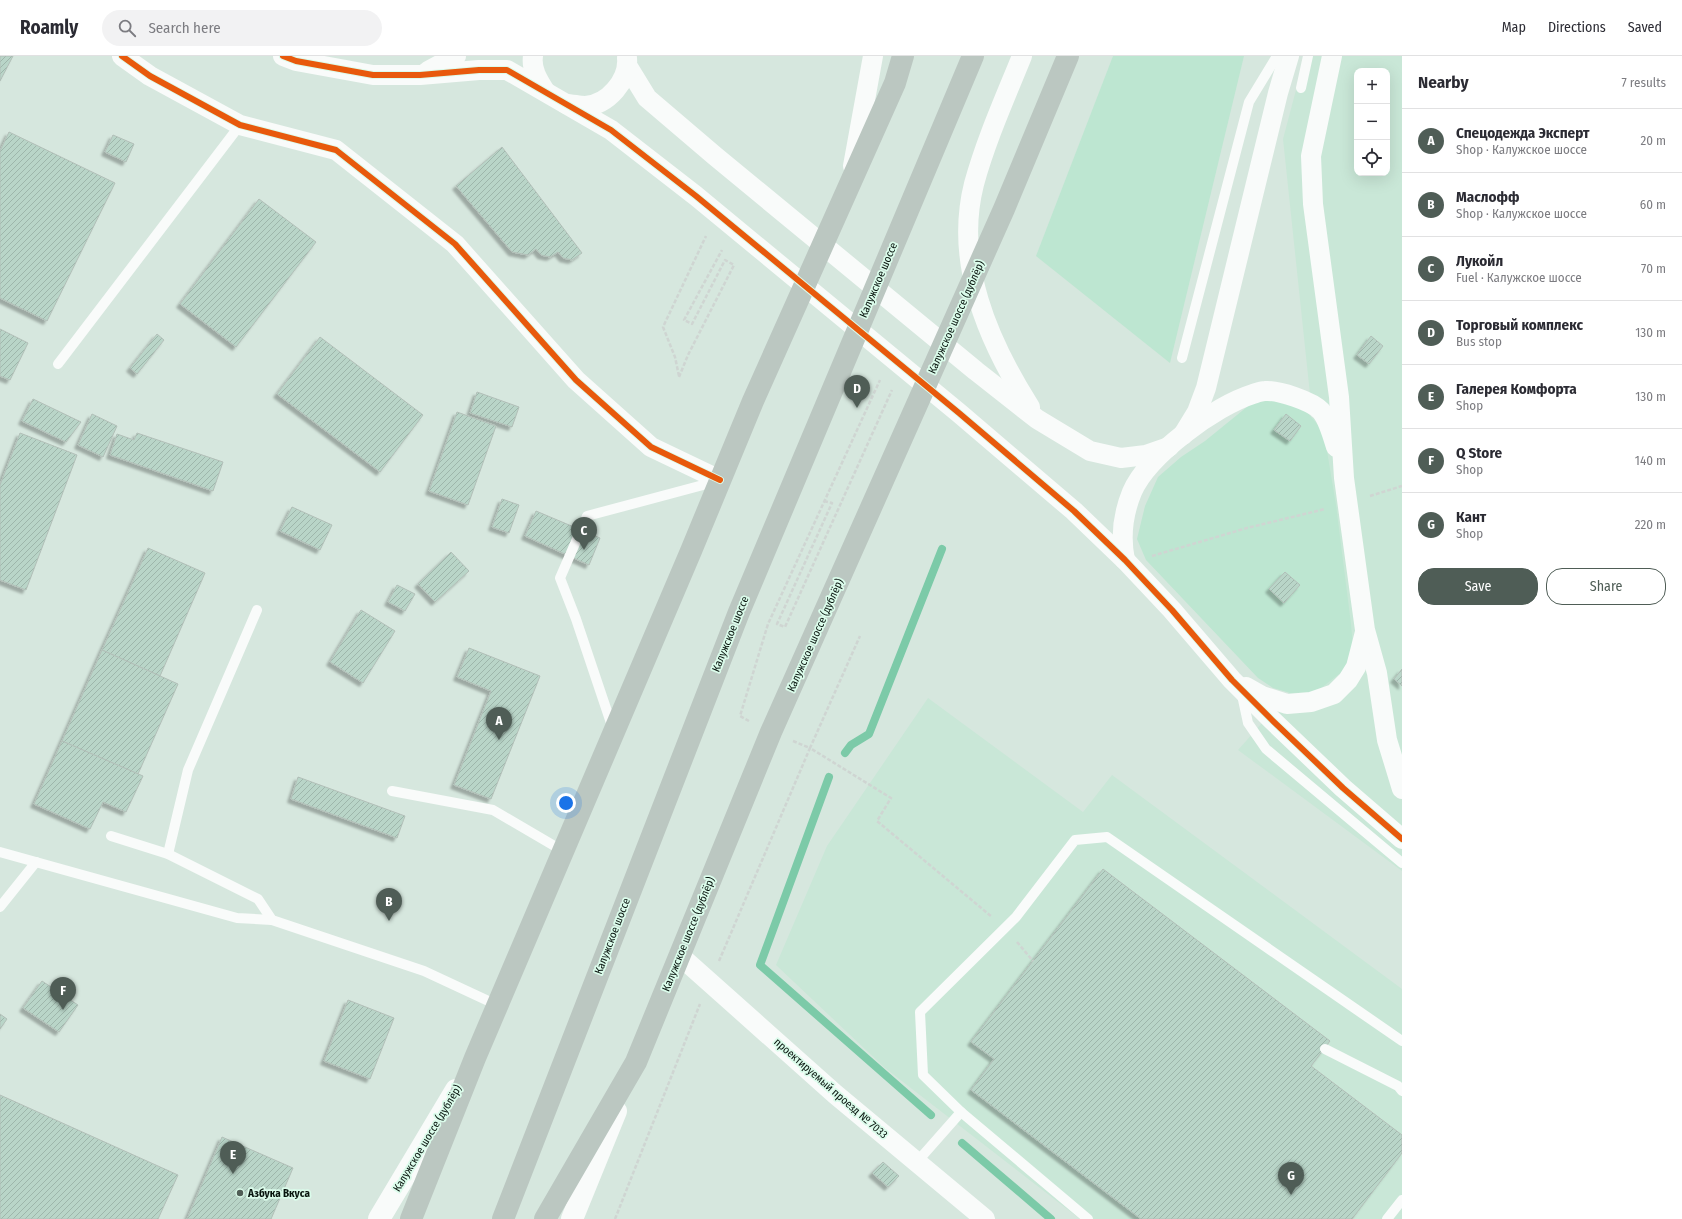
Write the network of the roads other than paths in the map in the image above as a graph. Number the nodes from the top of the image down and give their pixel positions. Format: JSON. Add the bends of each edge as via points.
{"nodes":[{"id":1,"x":122,"y":56,"type":"edge"},
{"id":2,"x":283,"y":56,"type":"edge"},
{"id":3,"x":456,"y":56,"type":"edge"},
{"id":4,"x":533,"y":56,"type":"edge"},
{"id":5,"x":873,"y":56,"type":"edge"},
{"id":6,"x":903,"y":56,"type":"edge"},
{"id":7,"x":973,"y":56,"type":"edge"},
{"id":8,"x":1022,"y":56,"type":"edge"},
{"id":9,"x":1068,"y":56,"type":"edge"},
{"id":10,"x":1277,"y":56,"type":"edge"},
{"id":11,"x":1289,"y":56,"type":"edge"},
{"id":12,"x":1308,"y":56,"type":"edge"},
{"id":13,"x":1332,"y":56,"type":"edge"},
{"id":14,"x":627,"y":62,"type":"edge"},
{"id":15,"x":420,"y":75,"type":"junction"},
{"id":16,"x":1301,"y":88,"type":"dead end"},
{"id":17,"x":545,"y":91,"type":"junction"},
{"id":18,"x":566,"y":104,"type":"junction"},
{"id":19,"x":240,"y":125,"type":"junction"},
{"id":20,"x":849,"y":186,"type":"junction"},
{"id":21,"x":1182,"y":358,"type":"dead end"},
{"id":22,"x":58,"y":364,"type":"dead end"},
{"id":23,"x":1037,"y":419,"type":"junction"},
{"id":24,"x":1176,"y":441,"type":"junction"},
{"id":25,"x":1344,"y":478,"type":"junction"},
{"id":26,"x":720,"y":480,"type":"junction"},
{"id":27,"x":1126,"y":562,"type":"junction"},
{"id":28,"x":257,"y":610,"type":"dead end"},
{"id":29,"x":1365,"y":630,"type":"junction"},
{"id":30,"x":1236,"y":684,"type":"junction"},
{"id":31,"x":614,"y":732,"type":"junction"},
{"id":32,"x":1402,"y":789,"type":"edge"},
{"id":33,"x":392,"y":791,"type":"dead end"},
{"id":34,"x":111,"y":836,"type":"dead end"},
{"id":35,"x":1402,"y":839,"type":"edge"},
{"id":36,"x":563,"y":851,"type":"junction"},
{"id":37,"x":0,"y":852,"type":"edge"},
{"id":38,"x":168,"y":854,"type":"junction"},
{"id":39,"x":36,"y":862,"type":"junction"},
{"id":40,"x":1402,"y":863,"type":"edge"},
{"id":41,"x":0,"y":907,"type":"edge"},
{"id":42,"x":272,"y":920,"type":"junction"},
{"id":43,"x":679,"y":955,"type":"junction"},
{"id":44,"x":497,"y":1005,"type":"junction"},
{"id":45,"x":1402,"y":1041,"type":"edge"},
{"id":46,"x":1325,"y":1049,"type":"dead end"},
{"id":47,"x":474,"y":1058,"type":"junction"},
{"id":48,"x":636,"y":1062,"type":"junction"},
{"id":49,"x":1402,"y":1091,"type":"edge"},
{"id":50,"x":961,"y":1112,"type":"junction"},
{"id":51,"x":916,"y":1163,"type":"junction"},
{"id":52,"x":1402,"y":1200,"type":"edge"},
{"id":53,"x":379,"y":1219,"type":"edge"},
{"id":54,"x":411,"y":1219,"type":"edge"},
{"id":55,"x":503,"y":1219,"type":"edge"},
{"id":56,"x":545,"y":1219,"type":"edge"},
{"id":57,"x":572,"y":1219,"type":"edge"},
{"id":58,"x":985,"y":1219,"type":"edge"},
{"id":59,"x":1088,"y":1219,"type":"edge"},
{"id":60,"x":1387,"y":1219,"type":"edge"}],
"edges":[{"from":1,"to":19,"type":"street","via":[[150,76]]},
{"from":2,"to":15,"type":"street","via":[[296,61],[373,75]]},
{"from":3,"to":15,"type":"street"},
{"from":4,"to":17,"type":"street","via":[[536,77]]},
{"from":5,"to":20,"type":"street"},
{"from":6,"to":20,"type":"highway","via":[[895,83]]},
{"from":7,"to":55,"type":"highway","name":"Калужское шоссе","via":[[739,612]]},
{"from":8,"to":23,"type":"street","via":[[985,147],[974,185],[969,216],[970,261],[978,301],[994,344],[1011,378]]},
{"from":9,"to":43,"type":"highway","name":"Калужское шоссе (дублёр)","via":[[1004,209],[771,732]]},
{"from":10,"to":21,"type":"lane","via":[[1249,102]]},
{"from":11,"to":24,"type":"street","via":[[1206,388],[1197,412]]},
{"from":12,"to":16,"type":"lane"},
{"from":13,"to":25,"type":"street","via":[[1310,156],[1313,204],[1339,396]]},
{"from":14,"to":18,"type":"street","via":[[620,86],[605,99],[586,106]]},
{"from":14,"to":23,"type":"street","via":[[647,98]]},
{"from":15,"to":17,"type":"street","via":[[507,70]]},
{"from":17,"to":18,"type":"street"},
{"from":18,"to":27,"type":"street","via":[[611,130],[696,196],[959,413],[1074,511]]},
{"from":19,"to":22,"type":"lane"},
{"from":19,"to":26,"type":"street","via":[[336,150],[455,244],[576,380],[651,446]]},
{"from":20,"to":26,"type":"highway"},
{"from":23,"to":24,"type":"street","via":[[1090,451],[1121,458],[1146,455]]},
{"from":24,"to":25,"type":"street","via":[[1220,409],[1243,397],[1264,391],[1297,397],[1321,411],[1332,433]]},
{"from":24,"to":27,"type":"street","via":[[1145,471],[1133,491],[1124,516],[1121,543]]},
{"from":25,"to":29,"type":"street"},
{"from":26,"to":31,"type":"highway"},
{"from":26,"to":31,"type":"lane","via":[[587,516],[560,578]]},
{"from":27,"to":30,"type":"street","via":[[1172,610]]},
{"from":28,"to":38,"type":"lane","via":[[188,770]]},
{"from":29,"to":30,"type":"street","via":[[1356,667],[1348,680],[1334,694],[1312,702],[1287,704]]},
{"from":29,"to":32,"type":"street","via":[[1377,673],[1387,740]]},
{"from":30,"to":35,"type":"street","via":[[1343,788]]},
{"from":30,"to":40,"type":"lane","via":[[1248,723],[1266,749]]},
{"from":31,"to":36,"type":"highway"},
{"from":33,"to":36,"type":"lane","via":[[494,810]]},
{"from":34,"to":38,"type":"lane"},
{"from":36,"to":44,"type":"highway"},
{"from":37,"to":39,"type":"lane"},
{"from":38,"to":42,"type":"lane","via":[[258,899]]},
{"from":39,"to":41,"type":"lane"},
{"from":39,"to":42,"type":"lane","via":[[237,918]]},
{"from":42,"to":44,"type":"lane","via":[[424,971]]},
{"from":43,"to":48,"type":"highway","name":"Калужское шоссе (дублёр)"},
{"from":43,"to":51,"type":"street","name":"проектируемый проезд № 7033"},
{"from":44,"to":47,"type":"highway"},
{"from":45,"to":50,"type":"lane","via":[[1107,837],[1074,840],[1016,917],[920,1012],[924,1075]]},
{"from":46,"to":49,"type":"lane","via":[[1398,1086]]},
{"from":47,"to":53,"type":"main road","name":"Калужское шоссе (дублёр)"},
{"from":47,"to":54,"type":"highway"},
{"from":48,"to":56,"type":"highway"},
{"from":48,"to":57,"type":"main road","name":"Калужское шоссе (дублёр)"},
{"from":50,"to":51,"type":"lane"},
{"from":50,"to":59,"type":"lane"},
{"from":51,"to":58,"type":"street","name":"проектируемый проезд № 7033"},
{"from":52,"to":60,"type":"lane"}]}
